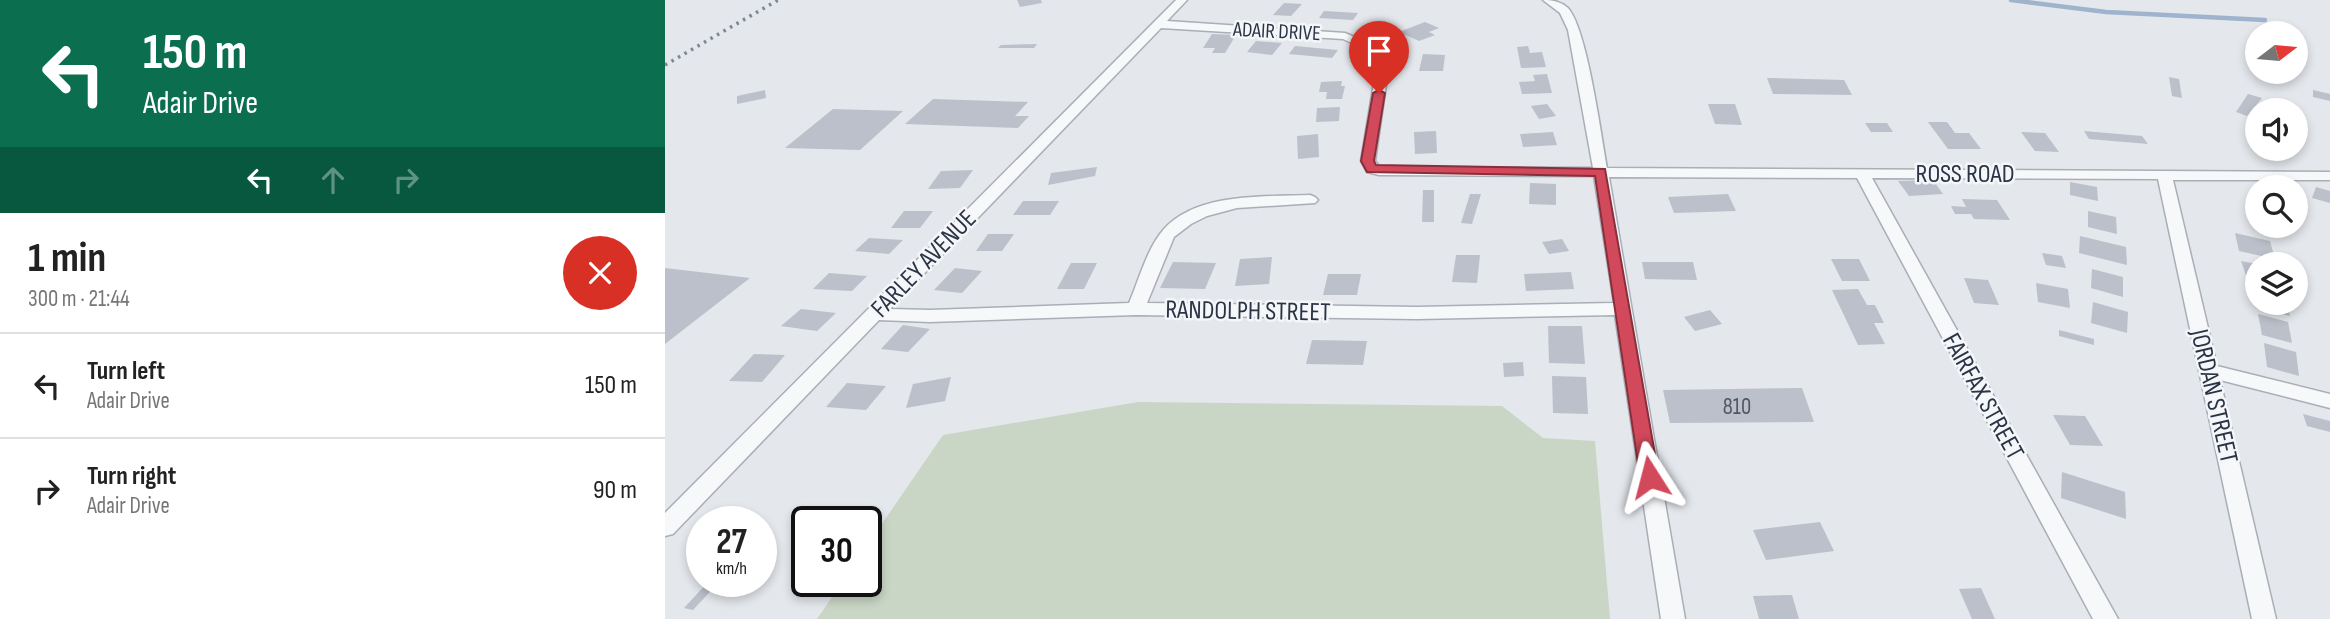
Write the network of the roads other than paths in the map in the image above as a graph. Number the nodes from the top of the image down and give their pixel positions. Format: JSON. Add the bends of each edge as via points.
{"nodes":[{"id":1,"x":1182,"y":0,"type":"edge"},
{"id":2,"x":1548,"y":0,"type":"edge"},
{"id":3,"x":1158,"y":24,"type":"junction"},
{"id":4,"x":1601,"y":172,"type":"junction"},
{"id":5,"x":1861,"y":172,"type":"junction"},
{"id":6,"x":2164,"y":174,"type":"junction"},
{"id":7,"x":2330,"y":176,"type":"edge"},
{"id":8,"x":1310,"y":200,"type":"dead end"},
{"id":9,"x":1136,"y":309,"type":"junction"},
{"id":10,"x":1624,"y":309,"type":"junction"},
{"id":11,"x":873,"y":314,"type":"junction"},
{"id":12,"x":2209,"y":372,"type":"junction"},
{"id":13,"x":2330,"y":401,"type":"edge"},
{"id":14,"x":665,"y":527,"type":"edge"},
{"id":15,"x":1673,"y":619,"type":"edge"},
{"id":16,"x":2106,"y":619,"type":"edge"},
{"id":17,"x":2264,"y":619,"type":"edge"}],
"edges":[{"from":1,"to":3,"type":"street","name":"FARLEY AVENUE"},
{"from":2,"to":4,"type":"street","via":[[1564,11],[1574,30]]},
{"from":3,"to":4,"type":"street","name":"ADAIR DRIVE","via":[[1333,34],[1374,49],[1383,64],[1368,161],[1372,169]]},
{"from":3,"to":11,"type":"street","name":"FARLEY AVENUE"},
{"from":4,"to":5,"type":"street","name":"ROSS ROAD"},
{"from":4,"to":10,"type":"street"},
{"from":5,"to":6,"type":"street","name":"ROSS ROAD"},
{"from":5,"to":16,"type":"street","name":"FAIRFAX STREET"},
{"from":6,"to":7,"type":"street","name":"ROSS ROAD"},
{"from":6,"to":12,"type":"street","name":"JORDAN STREET"},
{"from":8,"to":9,"type":"street","via":[[1237,204],[1199,214],[1170,232]]},
{"from":9,"to":10,"type":"street","name":"RANDOLPH STREET","via":[[1417,313]]},
{"from":9,"to":11,"type":"street","name":"RANDOLPH STREET"},
{"from":10,"to":15,"type":"street"},
{"from":11,"to":14,"type":"street","name":"FARLEY AVENUE"},
{"from":12,"to":13,"type":"street"},
{"from":12,"to":17,"type":"street","name":"JORDAN STREET"}]}
